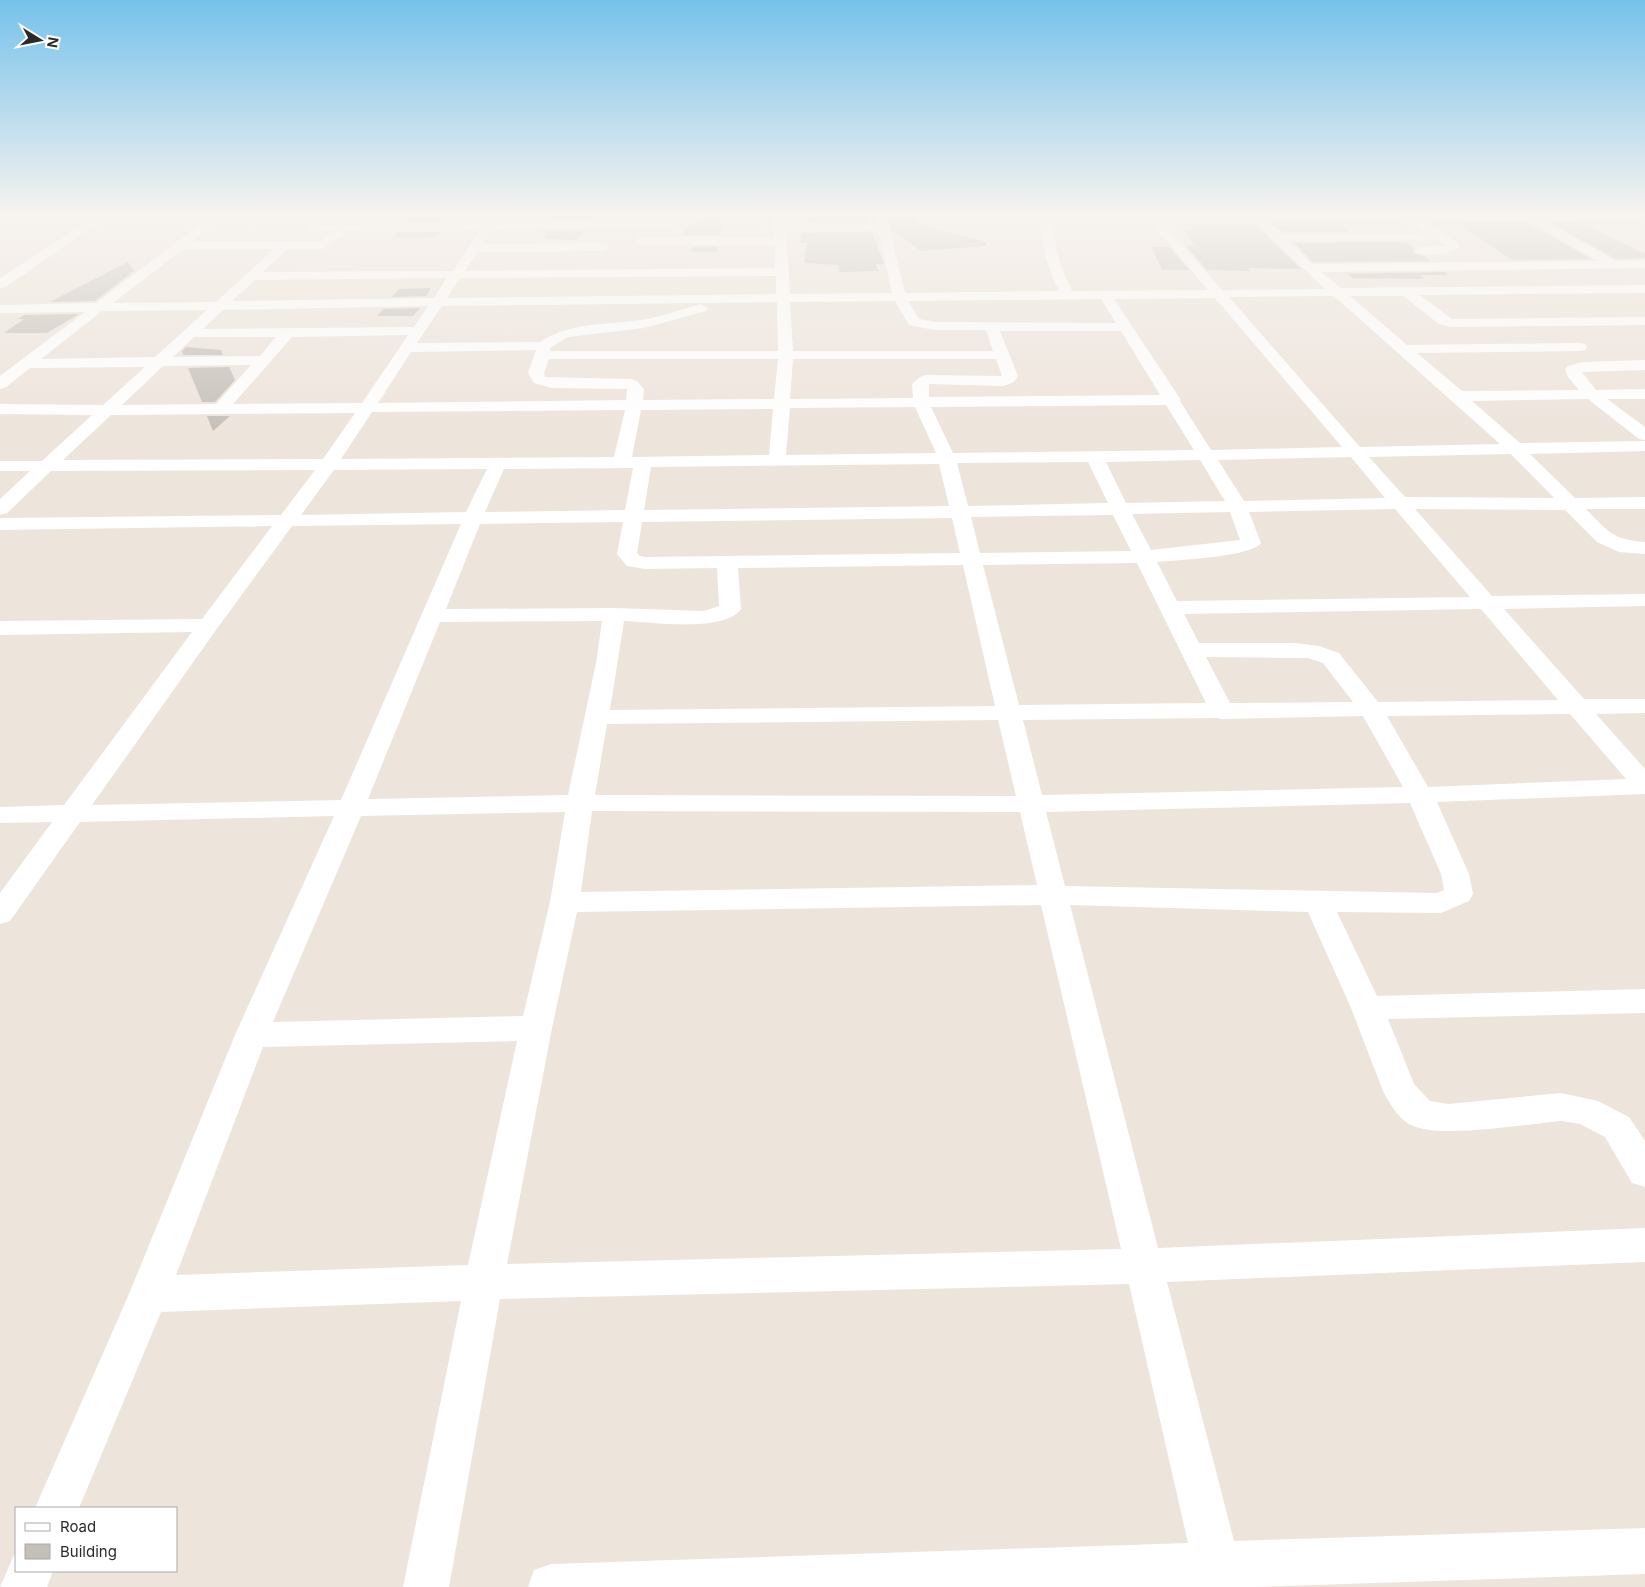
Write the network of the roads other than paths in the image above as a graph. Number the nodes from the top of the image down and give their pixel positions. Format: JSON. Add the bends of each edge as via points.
{"nodes":[{"id":1,"x":125,"y":288,"type":"edge"},
{"id":2,"x":239,"y":288,"type":"edge"},
{"id":3,"x":447,"y":288,"type":"edge"},
{"id":4,"x":580,"y":288,"type":"edge"},
{"id":5,"x":591,"y":288,"type":"edge"},
{"id":6,"x":690,"y":288,"type":"edge"},
{"id":7,"x":782,"y":288,"type":"edge"},
{"id":8,"x":898,"y":288,"type":"edge"},
{"id":9,"x":1065,"y":288,"type":"edge"},
{"id":10,"x":1213,"y":288,"type":"edge"},
{"id":11,"x":1334,"y":288,"type":"edge"},
{"id":12,"x":1453,"y":288,"type":"edge"},
{"id":13,"x":1645,"y":289,"type":"edge"},
{"id":14,"x":1500,"y":291,"type":"junction"},
{"id":15,"x":1407,"y":292,"type":"junction"},
{"id":16,"x":1458,"y":292,"type":"junction"},
{"id":17,"x":1340,"y":293,"type":"junction"},
{"id":18,"x":1218,"y":294,"type":"junction"},
{"id":19,"x":1068,"y":296,"type":"junction"},
{"id":20,"x":1106,"y":296,"type":"junction"},
{"id":21,"x":782,"y":298,"type":"junction"},
{"id":22,"x":900,"y":298,"type":"junction"},
{"id":23,"x":731,"y":299,"type":"junction"},
{"id":24,"x":439,"y":302,"type":"junction"},
{"id":25,"x":220,"y":306,"type":"junction"},
{"id":26,"x":99,"y":308,"type":"junction"},
{"id":27,"x":0,"y":309,"type":"edge"},
{"id":28,"x":1645,"y":321,"type":"edge"},
{"id":29,"x":1545,"y":322,"type":"junction"},
{"id":30,"x":992,"y":327,"type":"junction"},
{"id":31,"x":1124,"y":327,"type":"junction"},
{"id":32,"x":579,"y":330,"type":"junction"},
{"id":33,"x":419,"y":331,"type":"junction"},
{"id":34,"x":190,"y":333,"type":"junction"},
{"id":35,"x":288,"y":333,"type":"junction"},
{"id":36,"x":1580,"y":347,"type":"junction"},
{"id":37,"x":407,"y":348,"type":"junction"},
{"id":38,"x":1405,"y":349,"type":"junction"},
{"id":39,"x":543,"y":350,"type":"junction"},
{"id":40,"x":786,"y":355,"type":"junction"},
{"id":41,"x":1002,"y":355,"type":"junction"},
{"id":42,"x":264,"y":360,"type":"junction"},
{"id":43,"x":160,"y":361,"type":"junction"},
{"id":44,"x":26,"y":364,"type":"junction"},
{"id":45,"x":1645,"y":365,"type":"edge"},
{"id":46,"x":1608,"y":366,"type":"junction"},
{"id":47,"x":0,"y":384,"type":"edge"},
{"id":48,"x":219,"y":391,"type":"dead end"},
{"id":49,"x":237,"y":391,"type":"junction"},
{"id":50,"x":126,"y":392,"type":"junction"},
{"id":51,"x":145,"y":392,"type":"dead end"},
{"id":52,"x":1591,"y":394,"type":"junction"},
{"id":53,"x":1645,"y":394,"type":"edge"},
{"id":54,"x":1458,"y":396,"type":"junction"},
{"id":55,"x":1173,"y":400,"type":"junction"},
{"id":56,"x":921,"y":402,"type":"junction"},
{"id":57,"x":634,"y":404,"type":"junction"},
{"id":58,"x":782,"y":404,"type":"junction"},
{"id":59,"x":368,"y":406,"type":"junction"},
{"id":60,"x":222,"y":408,"type":"junction"},
{"id":61,"x":0,"y":409,"type":"edge"},
{"id":62,"x":107,"y":410,"type":"junction"},
{"id":63,"x":1645,"y":435,"type":"edge"},
{"id":64,"x":1645,"y":446,"type":"edge"},
{"id":65,"x":1514,"y":448,"type":"junction"},
{"id":66,"x":1354,"y":451,"type":"junction"},
{"id":67,"x":1207,"y":455,"type":"junction"},
{"id":68,"x":1096,"y":457,"type":"junction"},
{"id":69,"x":947,"y":459,"type":"junction"},
{"id":70,"x":777,"y":460,"type":"junction"},
{"id":71,"x":622,"y":462,"type":"junction"},
{"id":72,"x":643,"y":462,"type":"junction"},
{"id":73,"x":329,"y":464,"type":"junction"},
{"id":74,"x":498,"y":464,"type":"junction"},
{"id":75,"x":0,"y":466,"type":"edge"},
{"id":76,"x":47,"y":466,"type":"junction"},
{"id":77,"x":1400,"y":503,"type":"junction"},
{"id":78,"x":1645,"y":503,"type":"edge"},
{"id":79,"x":1571,"y":504,"type":"junction"},
{"id":80,"x":1237,"y":506,"type":"junction"},
{"id":81,"x":0,"y":509,"type":"edge"},
{"id":82,"x":1120,"y":510,"type":"junction"},
{"id":83,"x":960,"y":512,"type":"junction"},
{"id":84,"x":633,"y":515,"type":"junction"},
{"id":85,"x":474,"y":517,"type":"junction"},
{"id":86,"x":286,"y":520,"type":"junction"},
{"id":87,"x":0,"y":524,"type":"edge"},
{"id":88,"x":1645,"y":548,"type":"edge"},
{"id":89,"x":1145,"y":557,"type":"junction"},
{"id":90,"x":972,"y":559,"type":"junction"},
{"id":91,"x":727,"y":561,"type":"junction"},
{"id":92,"x":1645,"y":600,"type":"edge"},
{"id":93,"x":1487,"y":603,"type":"junction"},
{"id":94,"x":1172,"y":608,"type":"junction"},
{"id":95,"x":614,"y":614,"type":"junction"},
{"id":96,"x":434,"y":616,"type":"junction"},
{"id":97,"x":208,"y":625,"type":"junction"},
{"id":98,"x":0,"y":628,"type":"edge"},
{"id":99,"x":1192,"y":650,"type":"junction"},
{"id":100,"x":1645,"y":706,"type":"edge"},
{"id":101,"x":1577,"y":707,"type":"junction"},
{"id":102,"x":1371,"y":710,"type":"junction"},
{"id":103,"x":1009,"y":712,"type":"junction"},
{"id":104,"x":1222,"y":712,"type":"junction"},
{"id":105,"x":597,"y":717,"type":"junction"},
{"id":106,"x":1645,"y":785,"type":"edge"},
{"id":107,"x":1420,"y":794,"type":"junction"},
{"id":108,"x":580,"y":803,"type":"junction"},
{"id":109,"x":1031,"y":804,"type":"junction"},
{"id":110,"x":350,"y":807,"type":"junction"},
{"id":111,"x":71,"y":813,"type":"junction"},
{"id":112,"x":0,"y":815,"type":"edge"},
{"id":113,"x":1052,"y":895,"type":"junction"},
{"id":114,"x":565,"y":902,"type":"junction"},
{"id":115,"x":1318,"y":902,"type":"junction"},
{"id":116,"x":0,"y":914,"type":"edge"},
{"id":117,"x":1645,"y":1001,"type":"edge"},
{"id":118,"x":1367,"y":1008,"type":"junction"},
{"id":119,"x":536,"y":1028,"type":"junction"},
{"id":120,"x":251,"y":1035,"type":"junction"},
{"id":121,"x":1645,"y":1172,"type":"edge"},
{"id":122,"x":1645,"y":1245,"type":"edge"},
{"id":123,"x":1144,"y":1266,"type":"junction"},
{"id":124,"x":484,"y":1282,"type":"junction"},
{"id":125,"x":149,"y":1294,"type":"junction"},
{"id":126,"x":57,"y":1507,"type":"edge"},
{"id":127,"x":1645,"y":1551,"type":"edge"},
{"id":128,"x":30,"y":1572,"type":"edge"},
{"id":129,"x":1220,"y":1576,"type":"edge"},
{"id":130,"x":23,"y":1587,"type":"edge"},
{"id":131,"x":426,"y":1587,"type":"edge"},
{"id":132,"x":551,"y":1587,"type":"edge"}],
"edges":[{"from":1,"to":26,"type":"street"},
{"from":2,"to":25,"type":"street"},
{"from":3,"to":24,"type":"street"},
{"from":4,"to":24,"type":"street"},
{"from":5,"to":32,"type":"street"},
{"from":6,"to":23,"type":"street"},
{"from":7,"to":21,"type":"street"},
{"from":8,"to":22,"type":"street"},
{"from":9,"to":19,"type":"street"},
{"from":10,"to":18,"type":"street"},
{"from":11,"to":17,"type":"street"},
{"from":12,"to":16,"type":"street"},
{"from":13,"to":14,"type":"street"},
{"from":14,"to":16,"type":"street"},
{"from":14,"to":29,"type":"street"},
{"from":15,"to":16,"type":"street"},
{"from":15,"to":17,"type":"street"},
{"from":15,"to":29,"type":"street","via":[[1450,323]]},
{"from":17,"to":18,"type":"street"},
{"from":17,"to":38,"type":"street"},
{"from":18,"to":20,"type":"street"},
{"from":18,"to":66,"type":"street"},
{"from":19,"to":20,"type":"street"},
{"from":19,"to":22,"type":"street"},
{"from":20,"to":31,"type":"street"},
{"from":21,"to":22,"type":"street"},
{"from":21,"to":23,"type":"street"},
{"from":21,"to":40,"type":"street"},
{"from":22,"to":30,"type":"street","via":[[914,322],[922,325]]},
{"from":23,"to":32,"type":"street","via":[[644,324]]},
{"from":24,"to":25,"type":"street"},
{"from":24,"to":33,"type":"street"},
{"from":25,"to":26,"type":"street"},
{"from":25,"to":34,"type":"street"},
{"from":26,"to":27,"type":"street"},
{"from":26,"to":44,"type":"street"},
{"from":28,"to":29,"type":"street"},
{"from":29,"to":36,"type":"street"},
{"from":30,"to":31,"type":"street"},
{"from":30,"to":41,"type":"street"},
{"from":31,"to":55,"type":"street"},
{"from":32,"to":39,"type":"street","via":[[558,336]]},
{"from":33,"to":35,"type":"street"},
{"from":33,"to":37,"type":"street"},
{"from":34,"to":35,"type":"street"},
{"from":34,"to":43,"type":"street"},
{"from":35,"to":42,"type":"street"},
{"from":36,"to":38,"type":"street"},
{"from":36,"to":46,"type":"street"},
{"from":37,"to":39,"type":"street"},
{"from":37,"to":59,"type":"street"},
{"from":38,"to":54,"type":"street"},
{"from":39,"to":40,"type":"street"},
{"from":39,"to":57,"type":"street","via":[[536,373],[539,380],[631,384],[636,389]]},
{"from":40,"to":41,"type":"street"},
{"from":40,"to":58,"type":"street"},
{"from":41,"to":56,"type":"street","via":[[1009,379],[925,380],[920,384]]},
{"from":42,"to":43,"type":"street"},
{"from":42,"to":49,"type":"street"},
{"from":43,"to":44,"type":"street"},
{"from":43,"to":50,"type":"street"},
{"from":44,"to":47,"type":"street"},
{"from":45,"to":46,"type":"street"},
{"from":46,"to":52,"type":"street","via":[[1573,369]]},
{"from":48,"to":49,"type":"street"},
{"from":49,"to":60,"type":"street"},
{"from":50,"to":51,"type":"street"},
{"from":50,"to":62,"type":"street"},
{"from":52,"to":53,"type":"street"},
{"from":52,"to":54,"type":"street"},
{"from":52,"to":63,"type":"street"},
{"from":54,"to":65,"type":"street"},
{"from":55,"to":56,"type":"street"},
{"from":55,"to":67,"type":"street"},
{"from":56,"to":58,"type":"street"},
{"from":56,"to":69,"type":"street"},
{"from":57,"to":58,"type":"street"},
{"from":57,"to":59,"type":"street"},
{"from":57,"to":71,"type":"street"},
{"from":58,"to":70,"type":"street"},
{"from":59,"to":60,"type":"street"},
{"from":59,"to":73,"type":"street"},
{"from":60,"to":62,"type":"street"},
{"from":61,"to":62,"type":"street"},
{"from":62,"to":76,"type":"street"},
{"from":64,"to":65,"type":"street"},
{"from":65,"to":66,"type":"street"},
{"from":65,"to":79,"type":"street"},
{"from":66,"to":67,"type":"street"},
{"from":66,"to":77,"type":"street"},
{"from":67,"to":68,"type":"street"},
{"from":67,"to":80,"type":"street"},
{"from":68,"to":69,"type":"street"},
{"from":68,"to":82,"type":"street"},
{"from":69,"to":70,"type":"street"},
{"from":69,"to":83,"type":"street"},
{"from":70,"to":72,"type":"street"},
{"from":71,"to":72,"type":"street"},
{"from":71,"to":74,"type":"street"},
{"from":72,"to":84,"type":"street"},
{"from":73,"to":74,"type":"street"},
{"from":73,"to":76,"type":"street"},
{"from":73,"to":86,"type":"street"},
{"from":74,"to":85,"type":"street"},
{"from":75,"to":76,"type":"street"},
{"from":76,"to":81,"type":"street"},
{"from":77,"to":79,"type":"street"},
{"from":77,"to":80,"type":"street"},
{"from":77,"to":93,"type":"street"},
{"from":78,"to":79,"type":"street"},
{"from":79,"to":88,"type":"street","via":[[1604,538],[1619,546]]},
{"from":80,"to":82,"type":"street"},
{"from":80,"to":89,"type":"street","via":[[1251,543],[1241,547]]},
{"from":82,"to":83,"type":"street"},
{"from":82,"to":89,"type":"street"},
{"from":83,"to":84,"type":"street"},
{"from":83,"to":90,"type":"street"},
{"from":84,"to":85,"type":"street"},
{"from":84,"to":91,"type":"street","via":[[627,554],[634,562]]},
{"from":85,"to":86,"type":"street"},
{"from":85,"to":96,"type":"street"},
{"from":86,"to":87,"type":"street"},
{"from":86,"to":97,"type":"street"},
{"from":89,"to":90,"type":"street"},
{"from":89,"to":94,"type":"street"},
{"from":90,"to":91,"type":"street"},
{"from":90,"to":103,"type":"street"},
{"from":91,"to":95,"type":"street","via":[[730,609],[720,615]]},
{"from":92,"to":93,"type":"street"},
{"from":93,"to":94,"type":"street"},
{"from":93,"to":101,"type":"street"},
{"from":94,"to":99,"type":"street"},
{"from":95,"to":96,"type":"street"},
{"from":95,"to":105,"type":"street"},
{"from":96,"to":110,"type":"street"},
{"from":97,"to":98,"type":"street"},
{"from":97,"to":111,"type":"street"},
{"from":99,"to":102,"type":"street","via":[[1311,651],[1330,658]]},
{"from":99,"to":104,"type":"street"},
{"from":100,"to":101,"type":"street"},
{"from":101,"to":102,"type":"street"},
{"from":101,"to":106,"type":"street"},
{"from":102,"to":104,"type":"street"},
{"from":102,"to":107,"type":"street"},
{"from":103,"to":104,"type":"street"},
{"from":103,"to":105,"type":"street"},
{"from":103,"to":109,"type":"street"},
{"from":105,"to":108,"type":"street"},
{"from":106,"to":107,"type":"street"},
{"from":107,"to":109,"type":"street"},
{"from":107,"to":115,"type":"street","via":[[1455,874],[1459,894],[1441,903]]},
{"from":108,"to":109,"type":"street"},
{"from":108,"to":110,"type":"street"},
{"from":108,"to":114,"type":"street"},
{"from":109,"to":113,"type":"street"},
{"from":110,"to":111,"type":"street"},
{"from":110,"to":120,"type":"street"},
{"from":111,"to":112,"type":"street"},
{"from":111,"to":116,"type":"street"},
{"from":113,"to":114,"type":"street"},
{"from":113,"to":115,"type":"street"},
{"from":113,"to":123,"type":"street"},
{"from":114,"to":119,"type":"street"},
{"from":115,"to":118,"type":"street"},
{"from":117,"to":118,"type":"street"},
{"from":118,"to":121,"type":"street","via":[[1400,1091],[1420,1114],[1448,1118],[1561,1107],[1586,1111],[1617,1127]]},
{"from":119,"to":120,"type":"street"},
{"from":119,"to":124,"type":"street"},
{"from":120,"to":125,"type":"street"},
{"from":122,"to":123,"type":"street"},
{"from":123,"to":124,"type":"street"},
{"from":123,"to":129,"type":"street"},
{"from":124,"to":125,"type":"street"},
{"from":124,"to":131,"type":"street"},
{"from":125,"to":126,"type":"street"},
{"from":127,"to":129,"type":"street"},
{"from":128,"to":130,"type":"street"},
{"from":129,"to":132,"type":"street"}]}
